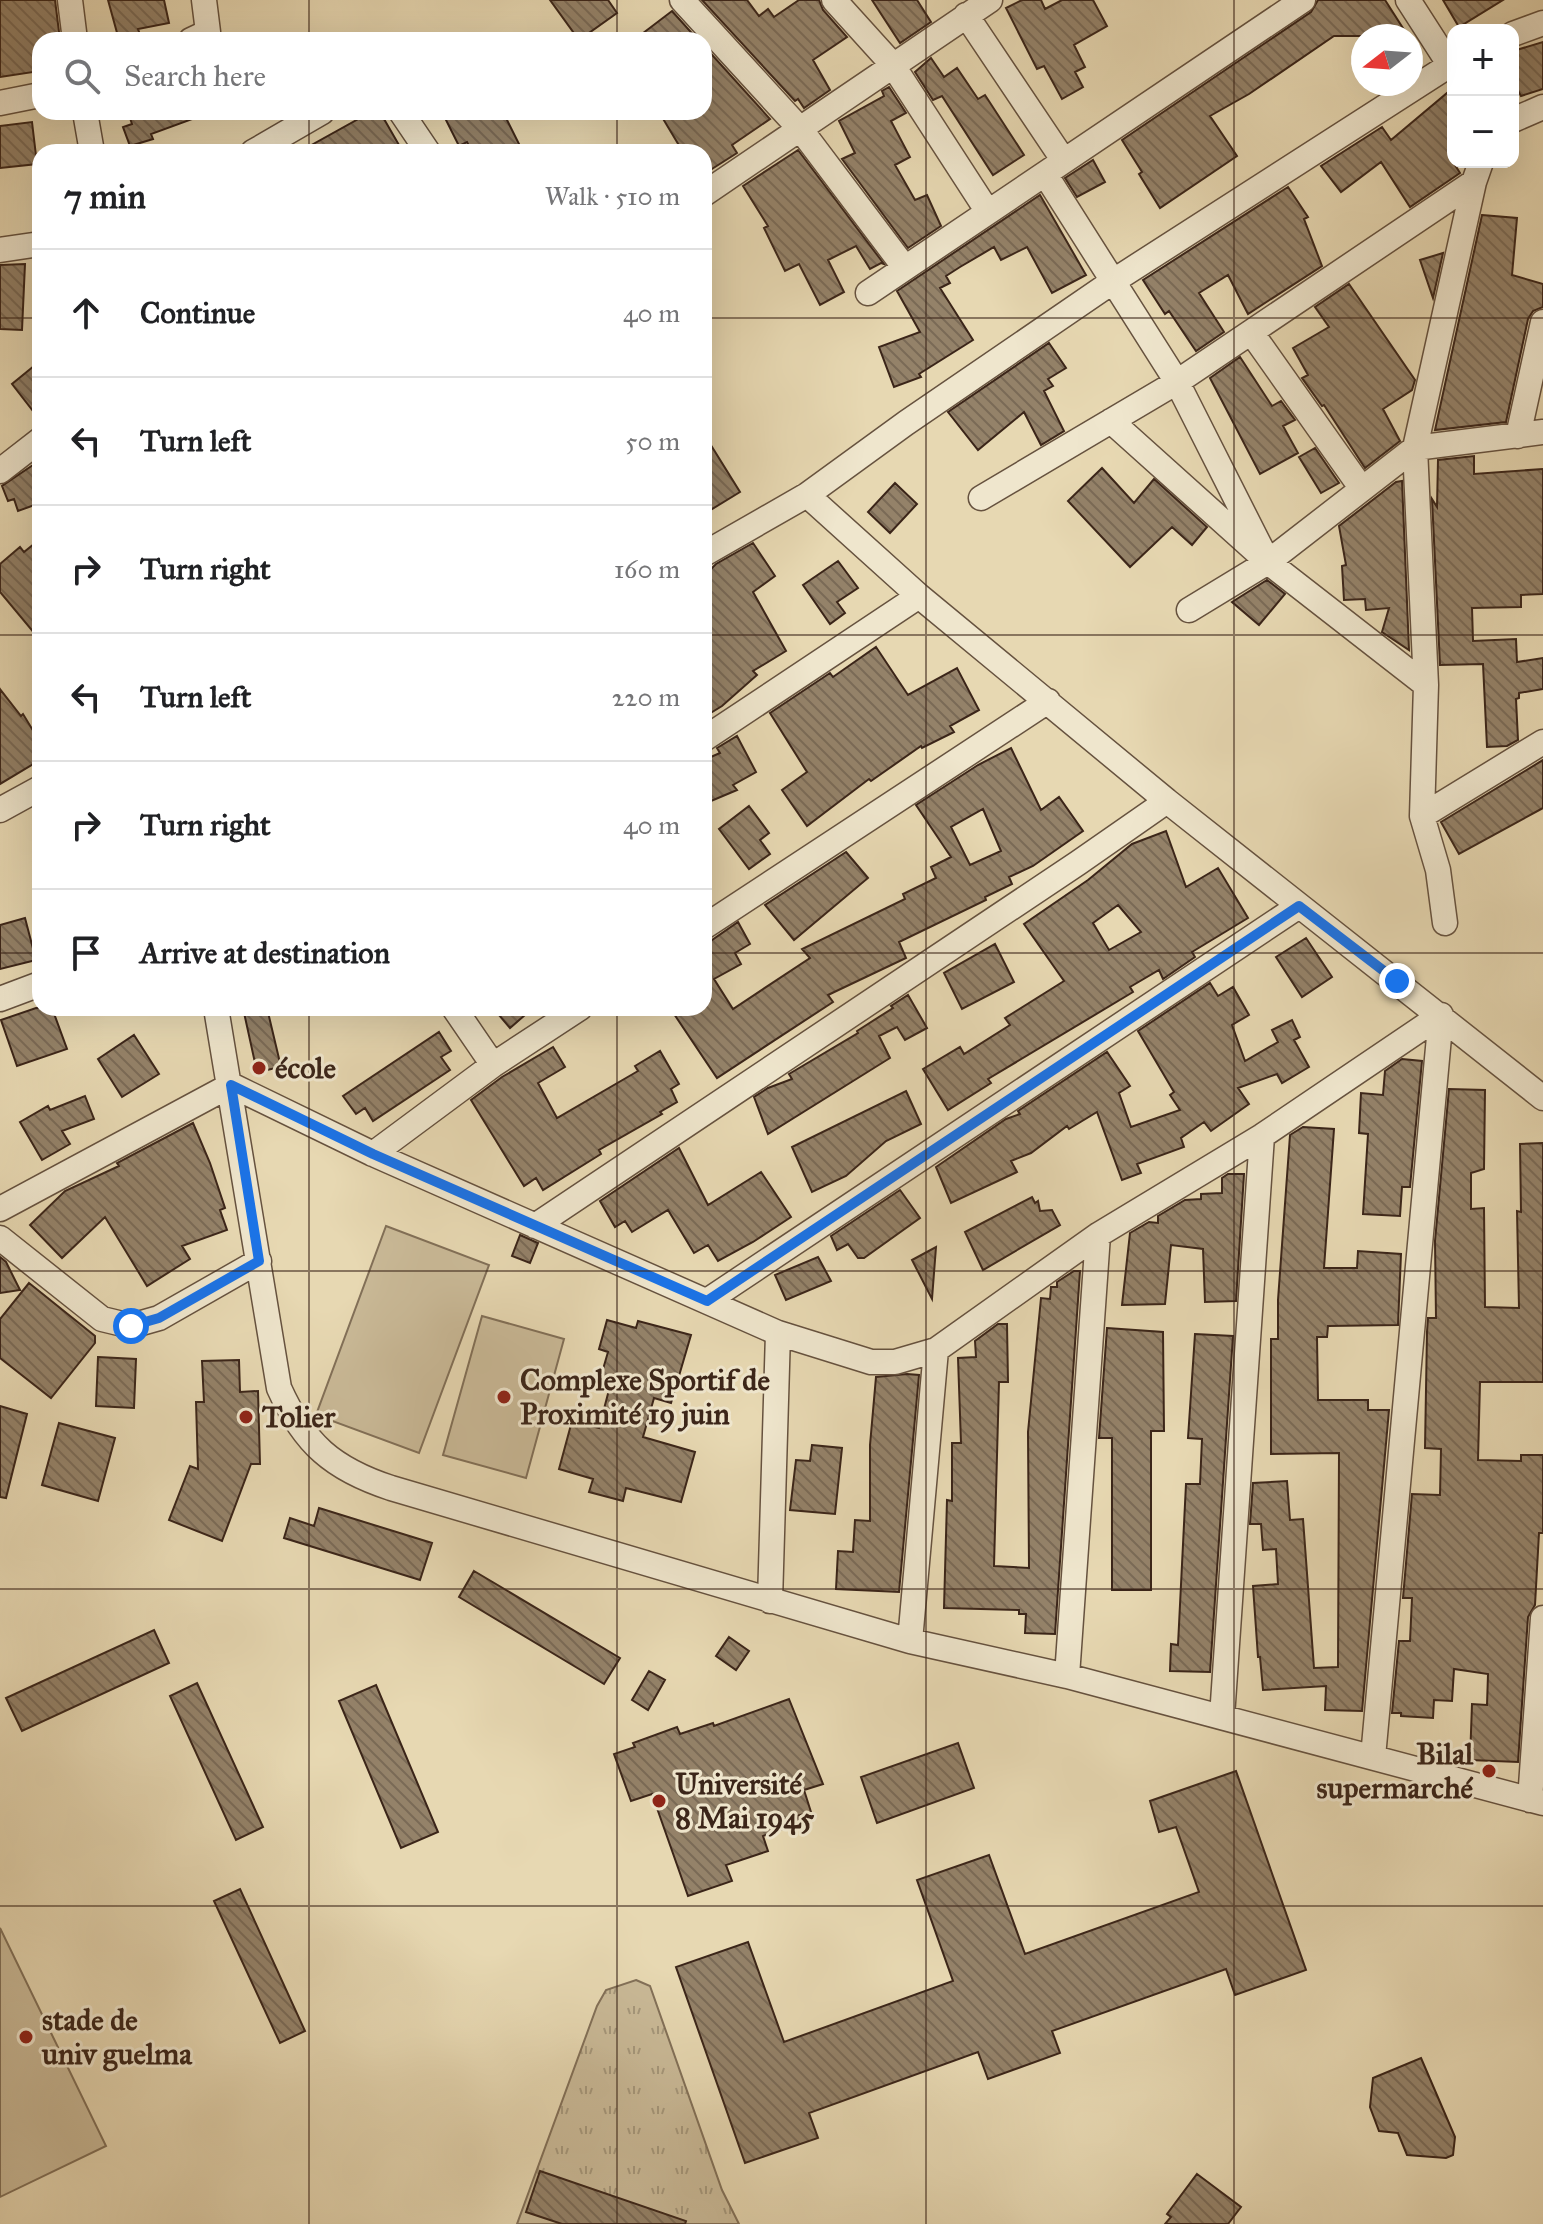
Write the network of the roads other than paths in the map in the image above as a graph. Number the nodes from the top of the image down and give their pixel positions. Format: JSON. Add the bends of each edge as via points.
{"nodes":[{"id":1,"x":70,"y":0,"type":"edge"},
{"id":2,"x":204,"y":0,"type":"edge"},
{"id":3,"x":682,"y":0,"type":"edge"},
{"id":4,"x":834,"y":0,"type":"edge"},
{"id":5,"x":1303,"y":0,"type":"edge"},
{"id":6,"x":1408,"y":0,"type":"edge"},
{"id":7,"x":980,"y":5,"type":"edge"},
{"id":8,"x":1543,"y":23,"type":"edge"},
{"id":9,"x":74,"y":32,"type":"edge"},
{"id":10,"x":208,"y":32,"type":"edge"},
{"id":11,"x":711,"y":32,"type":"edge"},
{"id":12,"x":1519,"y":32,"type":"edge"},
{"id":13,"x":712,"y":33,"type":"edge"},
{"id":14,"x":1447,"y":58,"type":"edge"},
{"id":15,"x":892,"y":64,"type":"junction"},
{"id":16,"x":1447,"y":69,"type":"edge"},
{"id":17,"x":32,"y":97,"type":"edge"},
{"id":18,"x":0,"y":103,"type":"edge"},
{"id":19,"x":1543,"y":107,"type":"edge"},
{"id":20,"x":1519,"y":117,"type":"edge"},
{"id":21,"x":86,"y":120,"type":"edge"},
{"id":22,"x":308,"y":120,"type":"edge"},
{"id":23,"x":406,"y":120,"type":"edge"},
{"id":24,"x":801,"y":130,"type":"junction"},
{"id":25,"x":91,"y":144,"type":"edge"},
{"id":26,"x":267,"y":144,"type":"edge"},
{"id":27,"x":423,"y":144,"type":"edge"},
{"id":28,"x":1054,"y":167,"type":"junction"},
{"id":29,"x":1477,"y":172,"type":"edge"},
{"id":30,"x":712,"y":189,"type":"edge"},
{"id":31,"x":988,"y":212,"type":"junction"},
{"id":32,"x":32,"y":245,"type":"edge"},
{"id":33,"x":0,"y":250,"type":"edge"},
{"id":34,"x":905,"y":268,"type":"junction"},
{"id":35,"x":1112,"y":282,"type":"junction"},
{"id":36,"x":868,"y":293,"type":"dead end"},
{"id":37,"x":1543,"y":322,"type":"edge"},
{"id":38,"x":1251,"y":332,"type":"junction"},
{"id":39,"x":1177,"y":382,"type":"junction"},
{"id":40,"x":1111,"y":421,"type":"junction"},
{"id":41,"x":1543,"y":432,"type":"edge"},
{"id":42,"x":1518,"y":436,"type":"junction"},
{"id":43,"x":32,"y":446,"type":"edge"},
{"id":44,"x":1415,"y":448,"type":"junction"},
{"id":45,"x":0,"y":471,"type":"edge"},
{"id":46,"x":1362,"y":489,"type":"junction"},
{"id":47,"x":807,"y":495,"type":"junction"},
{"id":48,"x":981,"y":498,"type":"dead end"},
{"id":49,"x":712,"y":549,"type":"edge"},
{"id":50,"x":1268,"y":562,"type":"junction"},
{"id":51,"x":919,"y":596,"type":"junction"},
{"id":52,"x":1189,"y":610,"type":"dead end"},
{"id":53,"x":1426,"y":685,"type":"junction"},
{"id":54,"x":1048,"y":701,"type":"junction"},
{"id":55,"x":712,"y":734,"type":"edge"},
{"id":56,"x":1543,"y":742,"type":"edge"},
{"id":57,"x":32,"y":792,"type":"edge"},
{"id":58,"x":1167,"y":801,"type":"junction"},
{"id":59,"x":0,"y":810,"type":"edge"},
{"id":60,"x":1422,"y":816,"type":"junction"},
{"id":61,"x":1299,"y":906,"type":"junction"},
{"id":62,"x":712,"y":922,"type":"edge"},
{"id":63,"x":1445,"y":923,"type":"dead end"},
{"id":64,"x":32,"y":987,"type":"edge"},
{"id":65,"x":0,"y":999,"type":"edge"},
{"id":66,"x":1441,"y":1015,"type":"junction"},
{"id":67,"x":218,"y":1016,"type":"edge"},
{"id":68,"x":459,"y":1016,"type":"edge"},
{"id":69,"x":568,"y":1016,"type":"edge"},
{"id":70,"x":493,"y":1065,"type":"junction"},
{"id":71,"x":231,"y":1085,"type":"junction"},
{"id":72,"x":1543,"y":1098,"type":"edge"},
{"id":73,"x":1262,"y":1136,"type":"junction"},
{"id":74,"x":373,"y":1154,"type":"junction"},
{"id":75,"x":0,"y":1209,"type":"edge"},
{"id":76,"x":535,"y":1226,"type":"junction"},
{"id":77,"x":1098,"y":1235,"type":"junction"},
{"id":78,"x":0,"y":1238,"type":"edge"},
{"id":79,"x":259,"y":1261,"type":"junction"},
{"id":80,"x":707,"y":1301,"type":"junction"},
{"id":81,"x":778,"y":1333,"type":"junction"},
{"id":82,"x":936,"y":1350,"type":"junction"},
{"id":83,"x":770,"y":1601,"type":"junction"},
{"id":84,"x":1543,"y":1618,"type":"edge"},
{"id":85,"x":910,"y":1641,"type":"junction"},
{"id":86,"x":1067,"y":1676,"type":"junction"},
{"id":87,"x":1222,"y":1717,"type":"junction"},
{"id":88,"x":1373,"y":1757,"type":"junction"},
{"id":89,"x":1537,"y":1801,"type":"edge"}],
"edges":[{"from":1,"to":9,"type":"street"},
{"from":2,"to":10,"type":"street"},
{"from":3,"to":11,"type":"street"},
{"from":4,"to":15,"type":"street"},
{"from":5,"to":28,"type":"street"},
{"from":6,"to":14,"type":"street"},
{"from":7,"to":15,"type":"street"},
{"from":7,"to":28,"type":"street"},
{"from":8,"to":12,"type":"street"},
{"from":13,"to":24,"type":"street"},
{"from":15,"to":24,"type":"street"},
{"from":15,"to":31,"type":"street"},
{"from":16,"to":35,"type":"street"},
{"from":17,"to":18,"type":"street"},
{"from":19,"to":20,"type":"street"},
{"from":21,"to":25,"type":"street"},
{"from":22,"to":26,"type":"street"},
{"from":23,"to":27,"type":"street"},
{"from":24,"to":30,"type":"street"},
{"from":24,"to":34,"type":"street"},
{"from":28,"to":31,"type":"street"},
{"from":28,"to":35,"type":"street"},
{"from":29,"to":38,"type":"street"},
{"from":29,"to":44,"type":"street"},
{"from":31,"to":34,"type":"street"},
{"from":32,"to":33,"type":"street"},
{"from":34,"to":36,"type":"street"},
{"from":35,"to":39,"type":"street"},
{"from":35,"to":47,"type":"street"},
{"from":37,"to":42,"type":"street"},
{"from":38,"to":39,"type":"street"},
{"from":38,"to":46,"type":"street"},
{"from":39,"to":40,"type":"street"},
{"from":39,"to":50,"type":"street"},
{"from":40,"to":48,"type":"street"},
{"from":40,"to":50,"type":"street"},
{"from":41,"to":42,"type":"street"},
{"from":42,"to":44,"type":"street"},
{"from":43,"to":45,"type":"street"},
{"from":44,"to":46,"type":"street"},
{"from":44,"to":53,"type":"street"},
{"from":46,"to":50,"type":"street"},
{"from":47,"to":49,"type":"street"},
{"from":47,"to":51,"type":"street"},
{"from":50,"to":52,"type":"street"},
{"from":50,"to":53,"type":"street"},
{"from":51,"to":54,"type":"street"},
{"from":51,"to":55,"type":"street"},
{"from":53,"to":60,"type":"street"},
{"from":54,"to":58,"type":"street"},
{"from":54,"to":62,"type":"street"},
{"from":56,"to":60,"type":"street"},
{"from":57,"to":59,"type":"street"},
{"from":58,"to":61,"type":"street"},
{"from":58,"to":76,"type":"street"},
{"from":60,"to":63,"type":"street","via":[[1438,870]]},
{"from":61,"to":66,"type":"street"},
{"from":61,"to":80,"type":"street"},
{"from":64,"to":65,"type":"street"},
{"from":66,"to":72,"type":"street"},
{"from":66,"to":73,"type":"street"},
{"from":66,"to":88,"type":"street"},
{"from":67,"to":71,"type":"street"},
{"from":68,"to":70,"type":"street"},
{"from":69,"to":70,"type":"street"},
{"from":70,"to":74,"type":"street"},
{"from":71,"to":74,"type":"street"},
{"from":71,"to":75,"type":"street"},
{"from":71,"to":79,"type":"street"},
{"from":73,"to":77,"type":"street"},
{"from":73,"to":87,"type":"street"},
{"from":74,"to":76,"type":"street"},
{"from":76,"to":80,"type":"street"},
{"from":77,"to":82,"type":"street"},
{"from":77,"to":86,"type":"street"},
{"from":78,"to":79,"type":"street","via":[[102,1319],[131,1326],[159,1318]]},
{"from":79,"to":83,"type":"street","via":[[279,1388],[310,1442],[334,1463],[376,1483]]},
{"from":80,"to":81,"type":"street"},
{"from":81,"to":82,"type":"street","via":[[871,1362],[895,1362]]},
{"from":81,"to":83,"type":"street"},
{"from":82,"to":85,"type":"street"},
{"from":83,"to":85,"type":"street"},
{"from":84,"to":89,"type":"street"},
{"from":85,"to":86,"type":"street"},
{"from":86,"to":87,"type":"street"},
{"from":87,"to":88,"type":"street"},
{"from":88,"to":89,"type":"street"}]}
